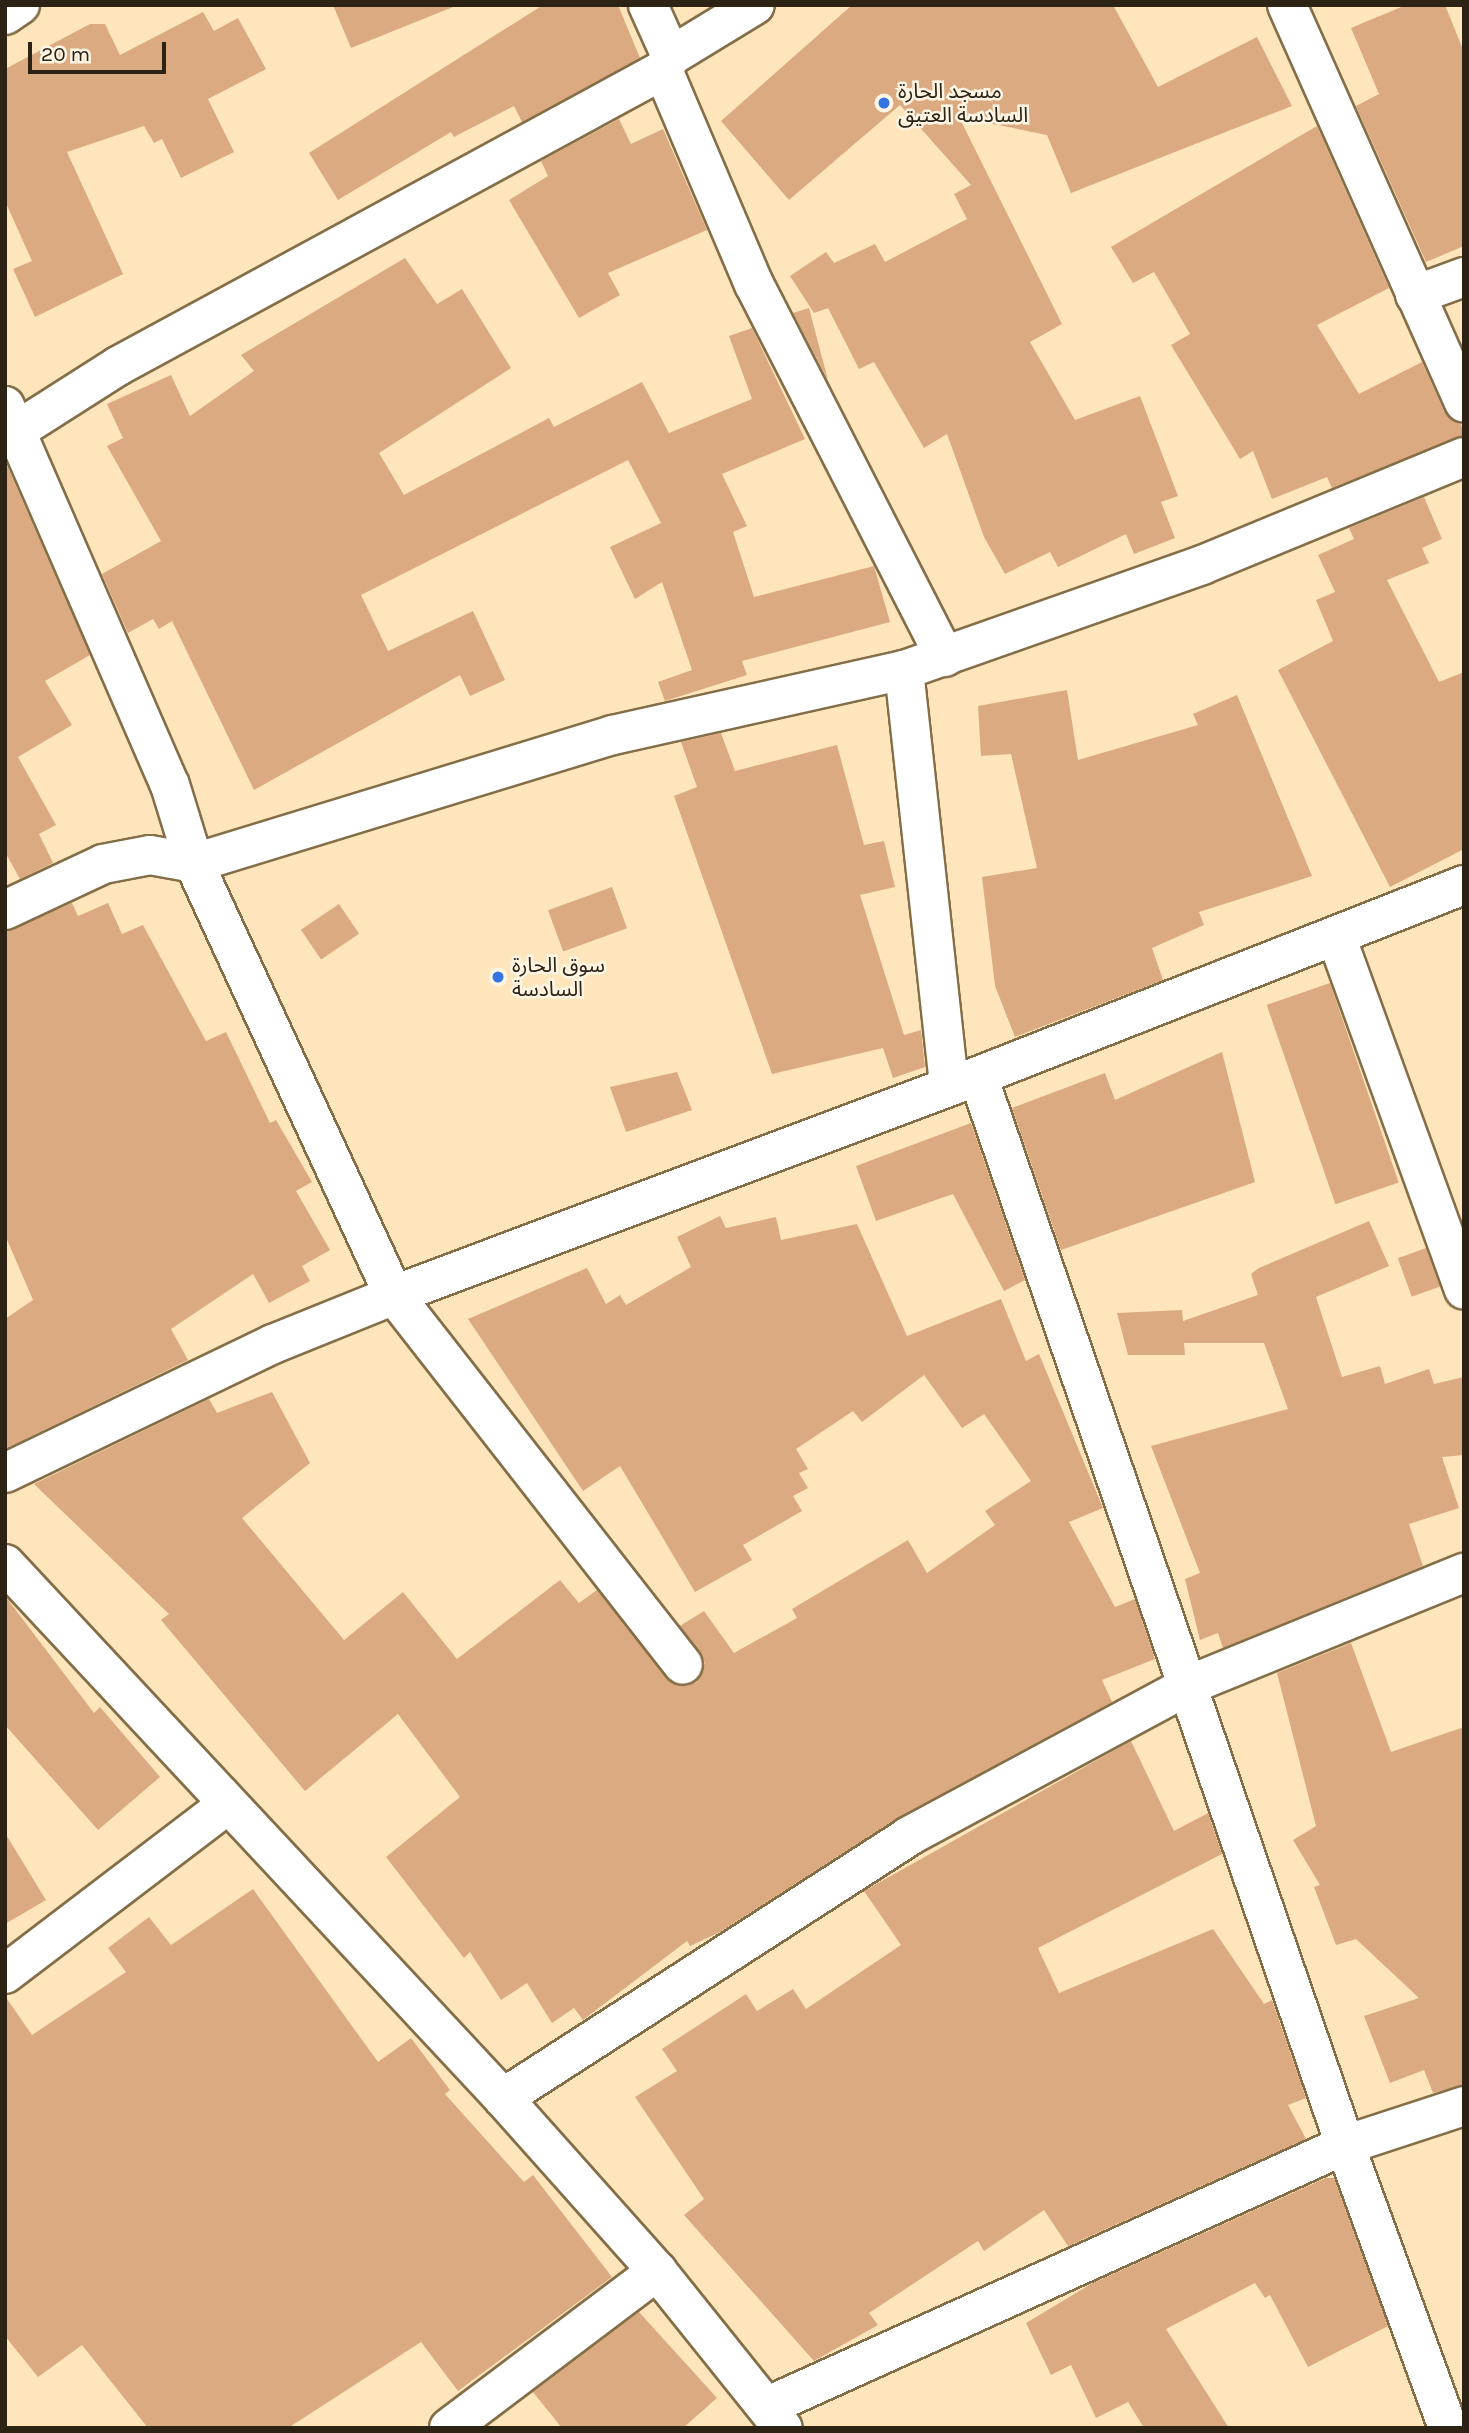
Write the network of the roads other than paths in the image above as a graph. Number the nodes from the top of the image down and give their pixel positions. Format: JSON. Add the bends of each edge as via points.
{"nodes":[{"id":1,"x":20,"y":5,"type":"edge"},
{"id":2,"x":648,"y":5,"type":"edge"},
{"id":3,"x":755,"y":5,"type":"edge"},
{"id":4,"x":1298,"y":9,"type":"edge"},
{"id":5,"x":5,"y":15,"type":"edge"},
{"id":6,"x":667,"y":63,"type":"junction"},
{"id":7,"x":1464,"y":277,"type":"edge"},
{"id":8,"x":1415,"y":295,"type":"junction"},
{"id":9,"x":1464,"y":402,"type":"edge"},
{"id":10,"x":11,"y":419,"type":"edge"},
{"id":11,"x":1464,"y":457,"type":"edge"},
{"id":12,"x":945,"y":657,"type":"junction"},
{"id":13,"x":904,"y":670,"type":"junction"},
{"id":14,"x":194,"y":863,"type":"junction"},
{"id":15,"x":1464,"y":885,"type":"edge"},
{"id":16,"x":5,"y":910,"type":"edge"},
{"id":17,"x":1336,"y":936,"type":"junction"},
{"id":18,"x":964,"y":1081,"type":"junction"},
{"id":19,"x":1464,"y":1290,"type":"edge"},
{"id":20,"x":394,"y":1295,"type":"junction"},
{"id":21,"x":5,"y":1474,"type":"edge"},
{"id":22,"x":5,"y":1564,"type":"edge"},
{"id":23,"x":1464,"y":1573,"type":"edge"},
{"id":24,"x":682,"y":1665,"type":"dead end"},
{"id":25,"x":1189,"y":1685,"type":"junction"},
{"id":26,"x":228,"y":1804,"type":"junction"},
{"id":27,"x":5,"y":1974,"type":"edge"},
{"id":28,"x":503,"y":2098,"type":"junction"},
{"id":29,"x":1464,"y":2106,"type":"edge"},
{"id":30,"x":1345,"y":2145,"type":"junction"},
{"id":31,"x":657,"y":2271,"type":"junction"},
{"id":32,"x":775,"y":2417,"type":"edge"},
{"id":33,"x":449,"y":2428,"type":"edge"},
{"id":34,"x":1448,"y":2428,"type":"edge"}],
"edges":[{"from":1,"to":5,"type":"street"},
{"from":2,"to":6,"type":"street"},
{"from":3,"to":6,"type":"street"},
{"from":4,"to":8,"type":"street"},
{"from":6,"to":10,"type":"street","via":[[130,359]]},
{"from":6,"to":12,"type":"street","via":[[754,284]]},
{"from":7,"to":8,"type":"street"},
{"from":8,"to":9,"type":"street"},
{"from":10,"to":14,"type":"street","via":[[170,785]]},
{"from":11,"to":12,"type":"street","via":[[1202,565]]},
{"from":12,"to":13,"type":"street"},
{"from":13,"to":14,"type":"street","via":[[613,735]]},
{"from":13,"to":18,"type":"street"},
{"from":14,"to":16,"type":"street","via":[[150,855],[103,863]]},
{"from":14,"to":20,"type":"street"},
{"from":15,"to":17,"type":"street"},
{"from":17,"to":18,"type":"street"},
{"from":17,"to":19,"type":"street"},
{"from":18,"to":20,"type":"street"},
{"from":18,"to":25,"type":"street"},
{"from":20,"to":21,"type":"street","via":[[273,1344]]},
{"from":20,"to":24,"type":"street"},
{"from":22,"to":26,"type":"street"},
{"from":23,"to":25,"type":"street"},
{"from":25,"to":28,"type":"street","via":[[909,1836]]},
{"from":25,"to":30,"type":"street"},
{"from":26,"to":27,"type":"street"},
{"from":26,"to":28,"type":"street"},
{"from":28,"to":31,"type":"street"},
{"from":29,"to":30,"type":"street"},
{"from":30,"to":32,"type":"street"},
{"from":30,"to":34,"type":"street"},
{"from":31,"to":32,"type":"street"},
{"from":31,"to":33,"type":"street"}]}
